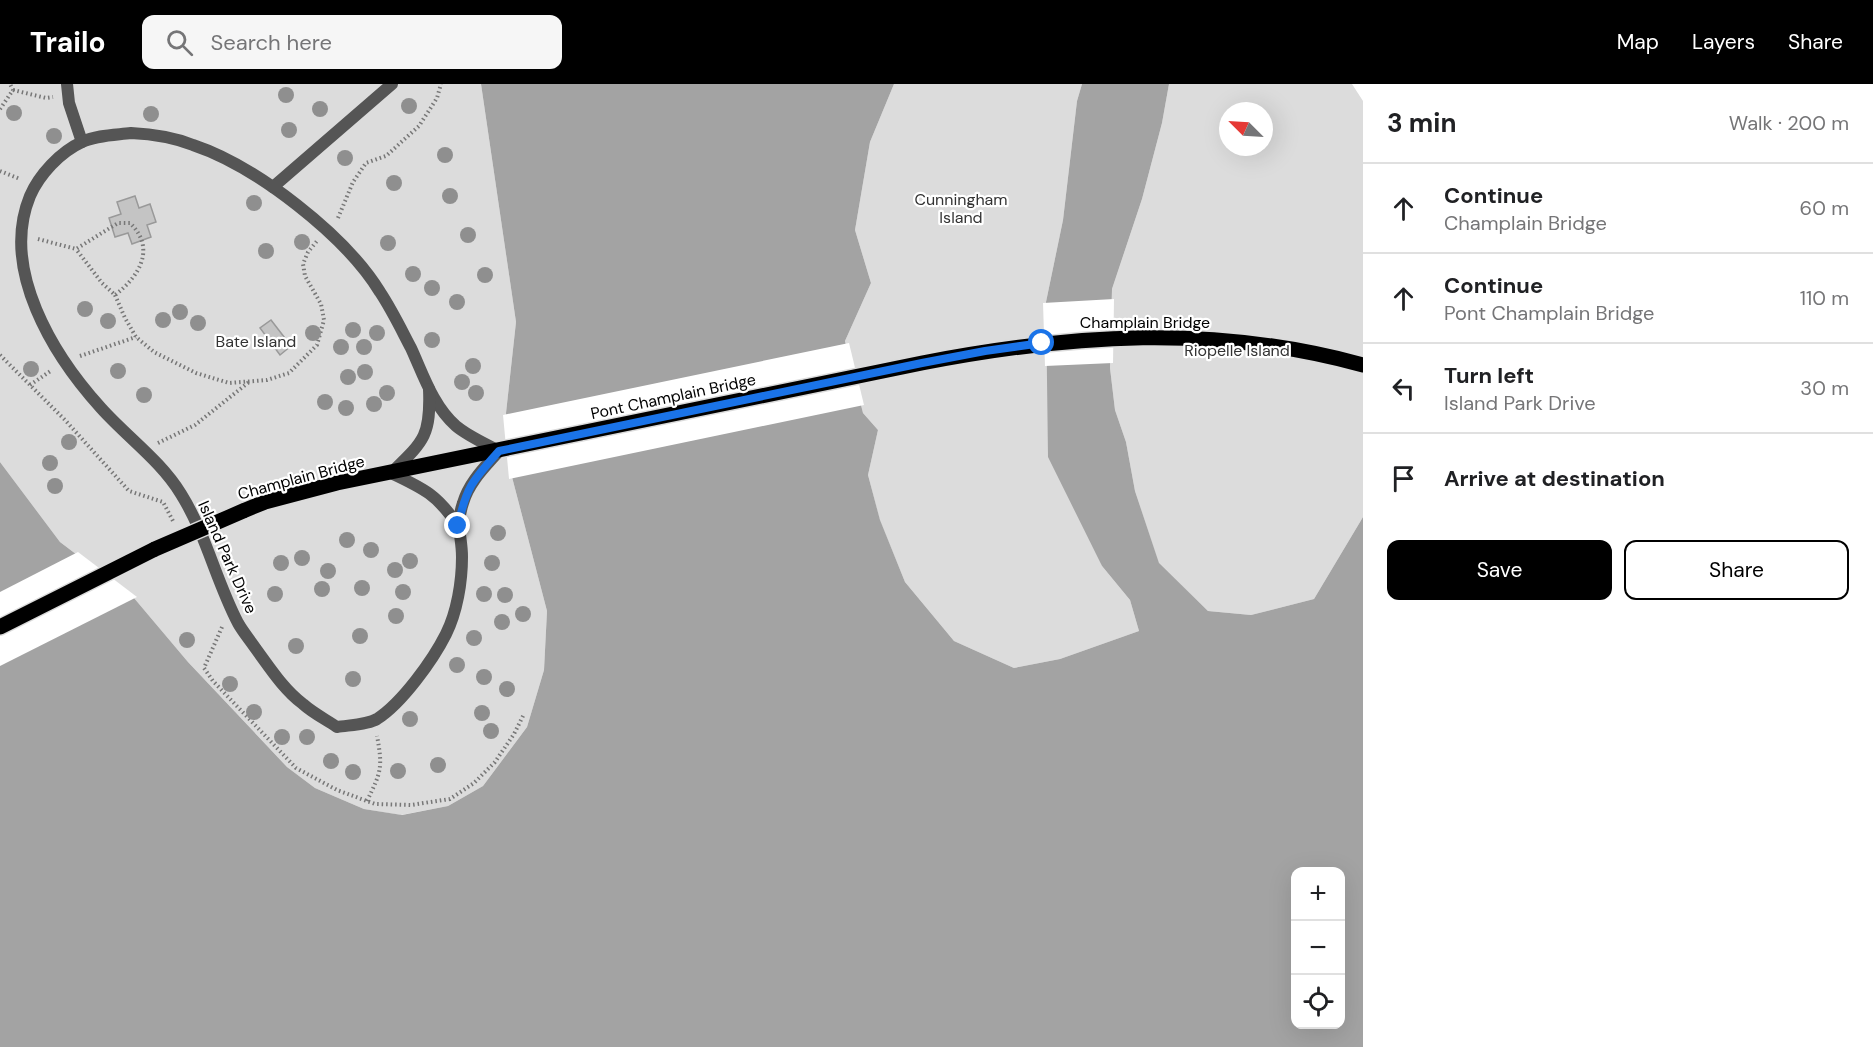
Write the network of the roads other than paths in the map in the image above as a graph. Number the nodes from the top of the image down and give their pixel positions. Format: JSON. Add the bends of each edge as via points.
{"nodes":[{"id":1,"x":392,"y":84,"type":"edge"},
{"id":2,"x":68,"y":90,"type":"edge"},
{"id":3,"x":82,"y":142,"type":"junction"},
{"id":4,"x":273,"y":188,"type":"junction"},
{"id":5,"x":1363,"y":365,"type":"edge"},
{"id":6,"x":855,"y":377,"type":"joint"},
{"id":7,"x":429,"y":388,"type":"junction"},
{"id":8,"x":499,"y":451,"type":"junction"},
{"id":9,"x":391,"y":473,"type":"junction"},
{"id":10,"x":458,"y":526,"type":"junction"},
{"id":11,"x":0,"y":627,"type":"edge"}],
"edges":[{"from":1,"to":4,"type":"lane"},
{"from":2,"to":3,"type":"lane"},
{"from":3,"to":4,"type":"lane","name":"Island Park Drive","via":[[131,133],[171,138],[234,163]]},
{"from":3,"to":10,"type":"lane","name":"Island Park Drive","via":[[45,172],[23,214],[21,269],[27,291],[74,375],[180,492],[238,623],[279,680],[302,704],[337,727],[375,720],[396,704],[446,633],[457,600],[462,557]]},
{"from":4,"to":7,"type":"lane","name":"Island Park Drive","via":[[325,230],[379,289]]},
{"from":5,"to":6,"type":"main road","name":"Champlain Bridge","via":[[1224,340],[1113,338],[985,351]]},
{"from":6,"to":8,"type":"main road","name":"Pont Champlain Bridge"},
{"from":7,"to":8,"type":"lane","name":"Island Park Drive","via":[[455,425]]},
{"from":7,"to":9,"type":"lane","name":"Island Park Drive","via":[[426,431],[420,443]]},
{"from":8,"to":9,"type":"main road","name":"Champlain Bridge"},
{"from":8,"to":10,"type":"lane","name":"Island Park Drive","via":[[471,483]]},
{"from":9,"to":10,"type":"lane","name":"Island Park Drive","via":[[425,489],[440,501]]},
{"from":9,"to":11,"type":"main road","name":"Champlain Bridge","bridge":true,"via":[[265,502],[182,536]]}]}
